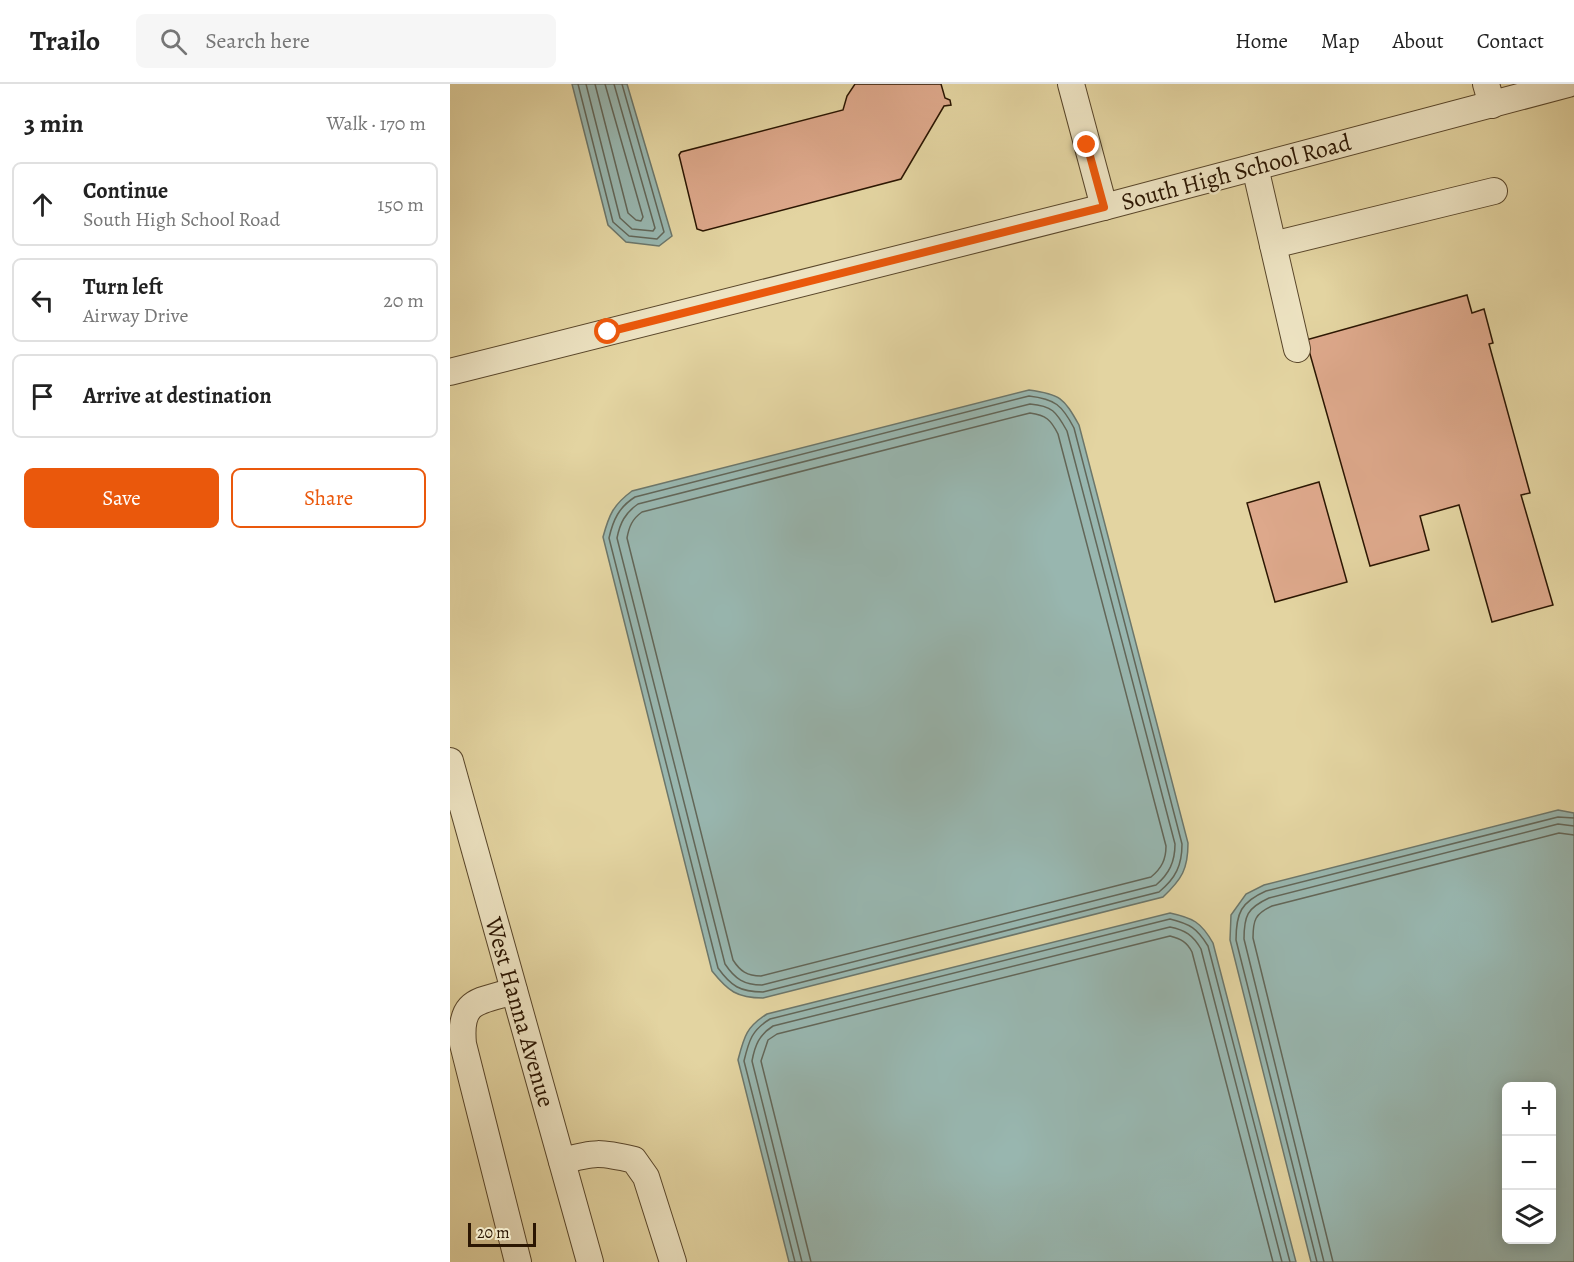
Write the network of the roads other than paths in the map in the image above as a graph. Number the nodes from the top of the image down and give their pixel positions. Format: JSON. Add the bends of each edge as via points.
{"nodes":[{"id":1,"x":1071,"y":84,"type":"edge"},
{"id":2,"x":1568,"y":84,"type":"edge"},
{"id":3,"x":1489,"y":95,"type":"edge"},
{"id":4,"x":1255,"y":167,"type":"junction"},
{"id":5,"x":1494,"y":191,"type":"dead end"},
{"id":6,"x":1104,"y":207,"type":"junction"},
{"id":7,"x":1273,"y":245,"type":"junction"},
{"id":8,"x":1297,"y":349,"type":"dead end"},
{"id":9,"x":450,"y":372,"type":"edge"},
{"id":10,"x":450,"y":761,"type":"edge"},
{"id":11,"x":514,"y":991,"type":"junction"},
{"id":12,"x":562,"y":1161,"type":"junction"},
{"id":13,"x":518,"y":1262,"type":"edge"},
{"id":14,"x":590,"y":1262,"type":"edge"},
{"id":15,"x":673,"y":1262,"type":"edge"}],
"edges":[{"from":1,"to":6,"type":"street"},
{"from":2,"to":3,"type":"street","name":"South High School Road"},
{"from":3,"to":4,"type":"street","name":"South High School Road"},
{"from":4,"to":6,"type":"street","name":"South High School Road"},
{"from":4,"to":7,"type":"street"},
{"from":5,"to":7,"type":"street"},
{"from":6,"to":9,"type":"street","name":"South High School Road"},
{"from":7,"to":8,"type":"street"},
{"from":10,"to":11,"type":"street","name":"West Hanna Avenue"},
{"from":11,"to":12,"type":"street","name":"West Hanna Avenue"},
{"from":11,"to":13,"type":"street","via":[[475,1003],[465,1011],[462,1028]]},
{"from":12,"to":14,"type":"street","name":"West Hanna Avenue"},
{"from":12,"to":15,"type":"street","via":[[593,1152],[634,1160],[646,1178]]}]}
